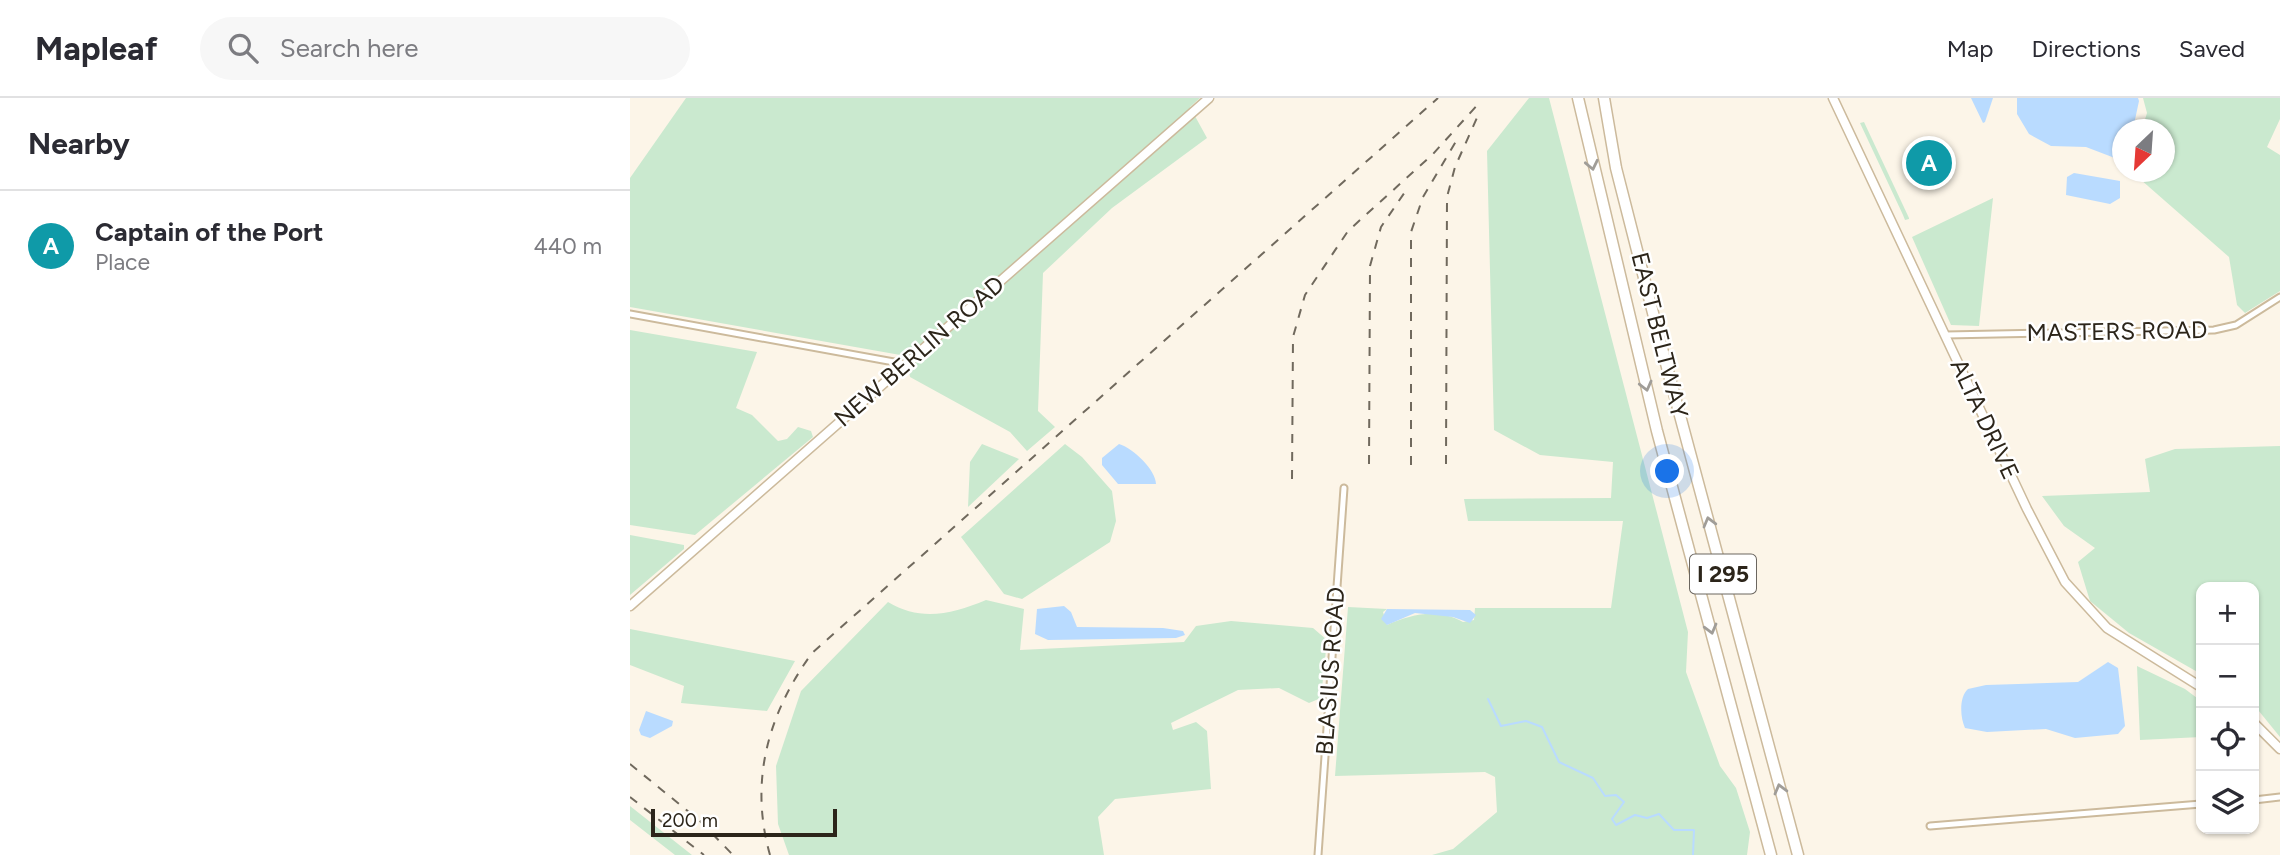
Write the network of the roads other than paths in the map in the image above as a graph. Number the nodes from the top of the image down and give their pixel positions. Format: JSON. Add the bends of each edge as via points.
{"nodes":[{"id":1,"x":1209,"y":98,"type":"edge"},
{"id":2,"x":1578,"y":98,"type":"edge"},
{"id":3,"x":1604,"y":98,"type":"edge"},
{"id":4,"x":1833,"y":98,"type":"edge"},
{"id":5,"x":2280,"y":297,"type":"edge"},
{"id":6,"x":630,"y":314,"type":"edge"},
{"id":7,"x":1946,"y":335,"type":"junction"},
{"id":8,"x":905,"y":364,"type":"junction"},
{"id":9,"x":1344,"y":488,"type":"dead end"},
{"id":10,"x":630,"y":606,"type":"edge"},
{"id":11,"x":2196,"y":684,"type":"edge"},
{"id":12,"x":2259,"y":728,"type":"edge"},
{"id":13,"x":2280,"y":749,"type":"edge"},
{"id":14,"x":2280,"y":797,"type":"edge"},
{"id":15,"x":2259,"y":799,"type":"edge"},
{"id":16,"x":2196,"y":804,"type":"edge"},
{"id":17,"x":1930,"y":826,"type":"dead end"},
{"id":18,"x":1318,"y":855,"type":"edge"},
{"id":19,"x":1771,"y":855,"type":"edge"},
{"id":20,"x":1798,"y":855,"type":"edge"}],
"edges":[{"from":1,"to":8,"type":"street","name":"NEW BERLIN ROAD"},
{"from":2,"to":19,"type":"highway","name":"EAST BELTWAY","number":"I 295","one_way":true,"via":[[1657,431]]},
{"from":20,"to":3,"type":"highway","name":"EAST BELTWAY","number":"I 295","one_way":true,"via":[[1664,356],[1616,168]]},
{"from":4,"to":7,"type":"street","name":"ALTA DRIVE"},
{"from":5,"to":7,"type":"street","name":"MASTERS ROAD","via":[[2236,325],[2214,330]]},
{"from":6,"to":8,"type":"street"},
{"from":7,"to":11,"type":"street","name":"ALTA DRIVE","via":[[2054,565],[2074,594],[2107,628]]},
{"from":8,"to":10,"type":"street","name":"NEW BERLIN ROAD"},
{"from":9,"to":18,"type":"street","name":"BLASIUS ROAD"},
{"from":12,"to":13,"type":"street"},
{"from":14,"to":15,"type":"street"},
{"from":16,"to":17,"type":"street"}]}
